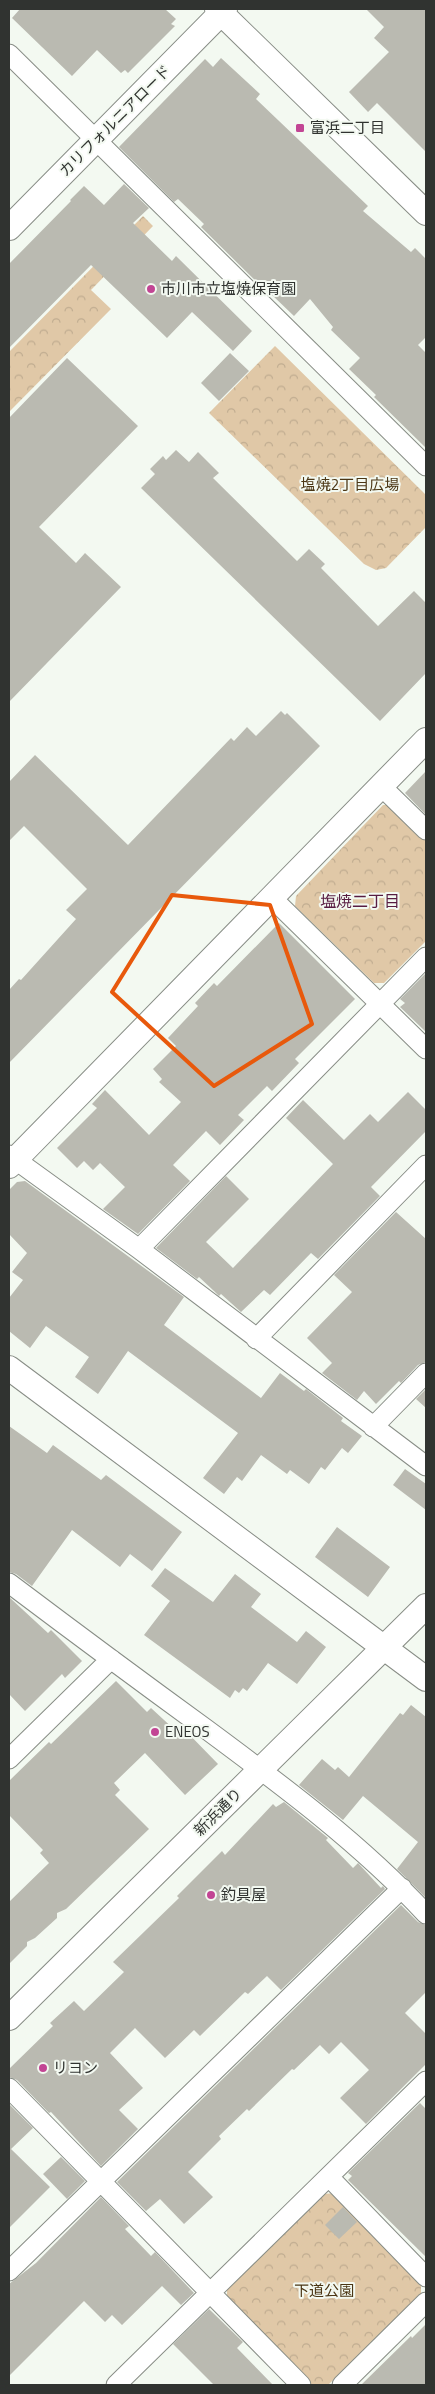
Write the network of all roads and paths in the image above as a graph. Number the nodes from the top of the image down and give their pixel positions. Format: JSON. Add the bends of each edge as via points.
{"nodes":[{"id":1,"x":221,"y":10,"type":"edge"},
{"id":2,"x":9,"y":54,"type":"edge"},
{"id":3,"x":96,"y":140,"type":"junction"},
{"id":4,"x":426,"y":214,"type":"edge"},
{"id":5,"x":9,"y":228,"type":"edge"},
{"id":6,"x":426,"y":466,"type":"edge"},
{"id":7,"x":426,"y":740,"type":"edge"},
{"id":8,"x":381,"y":786,"type":"junction"},
{"id":9,"x":426,"y":830,"type":"edge"},
{"id":10,"x":272,"y":898,"type":"junction"},
{"id":11,"x":426,"y":957,"type":"edge"},
{"id":12,"x":380,"y":1003,"type":"junction"},
{"id":13,"x":426,"y":1048,"type":"edge"},
{"id":14,"x":11,"y":1160,"type":"edge"},
{"id":15,"x":426,"y":1165,"type":"edge"},
{"id":16,"x":139,"y":1249,"type":"junction"},
{"id":17,"x":256,"y":1339,"type":"junction"},
{"id":18,"x":9,"y":1368,"type":"edge"},
{"id":19,"x":426,"y":1373,"type":"edge"},
{"id":20,"x":373,"y":1428,"type":"junction"},
{"id":21,"x":426,"y":1466,"type":"edge"},
{"id":22,"x":9,"y":1583,"type":"edge"},
{"id":23,"x":426,"y":1606,"type":"edge"},
{"id":24,"x":385,"y":1648,"type":"junction"},
{"id":25,"x":111,"y":1659,"type":"junction"},
{"id":26,"x":426,"y":1679,"type":"edge"},
{"id":27,"x":9,"y":1758,"type":"edge"},
{"id":28,"x":261,"y":1770,"type":"junction"},
{"id":29,"x":402,"y":1888,"type":"junction"},
{"id":30,"x":426,"y":1914,"type":"edge"},
{"id":31,"x":9,"y":2018,"type":"edge"},
{"id":32,"x":426,"y":2081,"type":"edge"},
{"id":33,"x":9,"y":2088,"type":"edge"},
{"id":34,"x":329,"y":2177,"type":"junction"},
{"id":35,"x":101,"y":2182,"type":"junction"},
{"id":36,"x":9,"y":2271,"type":"edge"},
{"id":37,"x":426,"y":2277,"type":"edge"},
{"id":38,"x":210,"y":2292,"type":"junction"},
{"id":39,"x":426,"y":2302,"type":"edge"},
{"id":40,"x":116,"y":2385,"type":"edge"},
{"id":41,"x":301,"y":2385,"type":"edge"},
{"id":42,"x":342,"y":2385,"type":"edge"}],
"edges":[{"from":1,"to":3,"type":"street","name":"カリフォルニアロード"},
{"from":1,"to":4,"type":"street"},
{"from":2,"to":3,"type":"street"},
{"from":3,"to":5,"type":"street","name":"カリフォルニアロード"},
{"from":3,"to":6,"type":"street"},
{"from":7,"to":8,"type":"street"},
{"from":8,"to":9,"type":"street"},
{"from":8,"to":10,"type":"street"},
{"from":10,"to":12,"type":"street"},
{"from":10,"to":14,"type":"street"},
{"from":11,"to":12,"type":"street"},
{"from":12,"to":13,"type":"street"},
{"from":12,"to":16,"type":"street"},
{"from":14,"to":16,"type":"street"},
{"from":15,"to":17,"type":"street"},
{"from":16,"to":17,"type":"street"},
{"from":17,"to":20,"type":"street"},
{"from":18,"to":24,"type":"street"},
{"from":19,"to":20,"type":"street"},
{"from":20,"to":21,"type":"street"},
{"from":22,"to":25,"type":"street"},
{"from":23,"to":24,"type":"street","name":"新浜通り"},
{"from":24,"to":26,"type":"street"},
{"from":24,"to":28,"type":"street","name":"新浜通り"},
{"from":25,"to":27,"type":"street"},
{"from":25,"to":28,"type":"street"},
{"from":28,"to":29,"type":"street"},
{"from":28,"to":31,"type":"street","name":"新浜通り"},
{"from":29,"to":30,"type":"street"},
{"from":29,"to":35,"type":"street"},
{"from":32,"to":34,"type":"street"},
{"from":33,"to":35,"type":"street"},
{"from":34,"to":37,"type":"street"},
{"from":34,"to":38,"type":"street"},
{"from":35,"to":36,"type":"street"},
{"from":35,"to":38,"type":"street"},
{"from":38,"to":40,"type":"street"},
{"from":38,"to":41,"type":"street"},
{"from":39,"to":42,"type":"street"}]}
